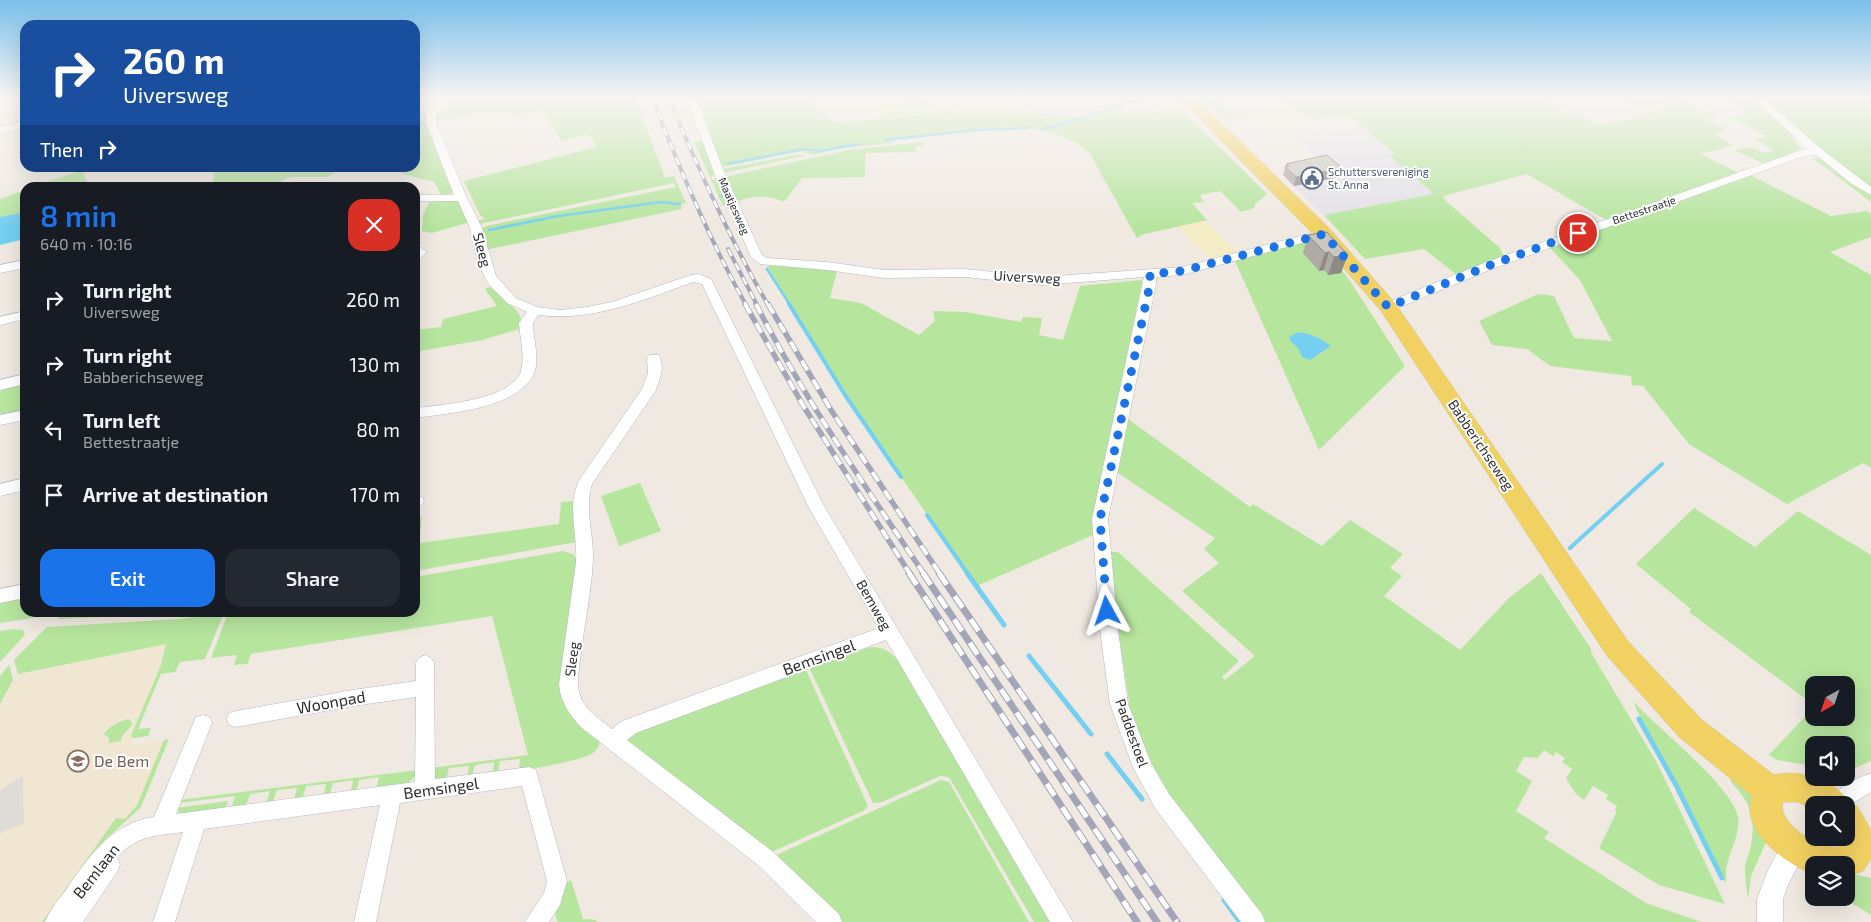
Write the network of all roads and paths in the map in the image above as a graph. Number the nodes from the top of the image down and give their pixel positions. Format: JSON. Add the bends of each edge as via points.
{"nodes":[{"id":1,"x":438,"y":141,"type":"edge"},
{"id":2,"x":707,"y":141,"type":"edge"},
{"id":3,"x":1230,"y":141,"type":"edge"},
{"id":4,"x":1805,"y":141,"type":"edge"},
{"id":5,"x":1818,"y":152,"type":"junction"},
{"id":6,"x":1803,"y":153,"type":"junction"},
{"id":7,"x":1871,"y":192,"type":"edge"},
{"id":8,"x":420,"y":198,"type":"edge"},
{"id":9,"x":462,"y":198,"type":"junction"},
{"id":10,"x":1871,"y":204,"type":"edge"},
{"id":11,"x":1324,"y":234,"type":"junction"},
{"id":12,"x":757,"y":257,"type":"joint"},
{"id":13,"x":20,"y":265,"type":"edge"},
{"id":14,"x":0,"y":269,"type":"edge"},
{"id":15,"x":1150,"y":274,"type":"junction"},
{"id":16,"x":703,"y":279,"type":"joint"},
{"id":17,"x":1388,"y":307,"type":"junction"},
{"id":18,"x":535,"y":311,"type":"junction"},
{"id":19,"x":20,"y":316,"type":"edge"},
{"id":20,"x":0,"y":321,"type":"edge"},
{"id":21,"x":654,"y":358,"type":"dead end"},
{"id":22,"x":20,"y":379,"type":"edge"},
{"id":23,"x":0,"y":385,"type":"edge"},
{"id":24,"x":420,"y":412,"type":"edge"},
{"id":25,"x":20,"y":416,"type":"edge"},
{"id":26,"x":0,"y":420,"type":"edge"},
{"id":27,"x":20,"y":485,"type":"edge"},
{"id":28,"x":0,"y":490,"type":"edge"},
{"id":29,"x":20,"y":592,"type":"edge"},
{"id":30,"x":0,"y":596,"type":"edge"},
{"id":31,"x":889,"y":632,"type":"junction"},
{"id":32,"x":425,"y":663,"type":"dead end"},
{"id":33,"x":425,"y":688,"type":"junction"},
{"id":34,"x":236,"y":718,"type":"dead end"},
{"id":35,"x":203,"y":723,"type":"dead end"},
{"id":36,"x":612,"y":740,"type":"junction"},
{"id":37,"x":1871,"y":782,"type":"edge"},
{"id":38,"x":425,"y":790,"type":"junction"},
{"id":39,"x":1771,"y":792,"type":"junction"},
{"id":40,"x":392,"y":795,"type":"junction"},
{"id":41,"x":1820,"y":796,"type":"edge"},
{"id":42,"x":1847,"y":796,"type":"edge"},
{"id":43,"x":198,"y":820,"type":"junction"},
{"id":44,"x":152,"y":827,"type":"junction"},
{"id":45,"x":1855,"y":829,"type":"edge"},
{"id":46,"x":1794,"y":848,"type":"junction"},
{"id":47,"x":1865,"y":856,"type":"edge"},
{"id":48,"x":56,"y":922,"type":"edge"},
{"id":49,"x":70,"y":922,"type":"edge"},
{"id":50,"x":164,"y":922,"type":"edge"},
{"id":51,"x":365,"y":922,"type":"edge"},
{"id":52,"x":536,"y":922,"type":"edge"},
{"id":53,"x":831,"y":922,"type":"edge"},
{"id":54,"x":1062,"y":922,"type":"edge"},
{"id":55,"x":1254,"y":922,"type":"edge"},
{"id":56,"x":1770,"y":922,"type":"edge"}],
"edges":[{"from":1,"to":9,"type":"street","name":"Sleeg"},
{"from":2,"to":12,"type":"street","name":"Maatjesweg"},
{"from":3,"to":11,"type":"main road","name":"Babberichseweg"},
{"from":4,"to":5,"type":"street"},
{"from":5,"to":6,"type":"street","name":"Bettestraatje"},
{"from":5,"to":7,"type":"street"},
{"from":6,"to":10,"type":"street"},
{"from":6,"to":17,"type":"street","name":"Bettestraatje","via":[[1488,266]]},
{"from":8,"to":9,"type":"street"},
{"from":9,"to":18,"type":"street","name":"Sleeg","via":[[476,227],[486,269],[493,283],[519,305]]},
{"from":11,"to":15,"type":"street","name":"Uiversweg","via":[[1182,271]]},
{"from":11,"to":17,"type":"main road","name":"Babberichseweg"},
{"from":12,"to":15,"type":"street","name":"Uiversweg","via":[[764,261],[884,274],[965,273],[1042,280]]},
{"from":13,"to":14,"type":"street"},
{"from":15,"to":55,"type":"street","name":"Paddestoel","via":[[1100,519],[1119,704],[1143,766],[1162,801]]},
{"from":16,"to":18,"type":"street","name":"Sleeg","via":[[690,279],[610,307],[589,311],[551,314]]},
{"from":16,"to":31,"type":"street","name":"Bemweg","via":[[817,508]]},
{"from":17,"to":39,"type":"main road","name":"Babberichseweg","via":[[1617,648],[1690,728]]},
{"from":18,"to":24,"type":"street","via":[[526,323],[527,374],[516,388],[488,400]]},
{"from":19,"to":20,"type":"street"},
{"from":21,"to":36,"type":"street","name":"Sleeg","via":[[655,373],[649,390],[585,483],[580,501],[584,552],[569,692],[578,712]]},
{"from":22,"to":23,"type":"street"},
{"from":25,"to":26,"type":"street"},
{"from":27,"to":28,"type":"street"},
{"from":29,"to":30,"type":"street"},
{"from":31,"to":36,"type":"street","name":"Bemsingel","via":[[629,727]]},
{"from":31,"to":54,"type":"street","name":"Bemweg"},
{"from":32,"to":33,"type":"street"},
{"from":33,"to":34,"type":"street","name":"Woonpad"},
{"from":33,"to":38,"type":"street"},
{"from":35,"to":44,"type":"street"},
{"from":36,"to":53,"type":"street","name":"Sleeg","via":[[765,858]]},
{"from":37,"to":42,"type":"street"},
{"from":38,"to":40,"type":"street","name":"Bemsingel"},
{"from":38,"to":52,"type":"street","name":"Bemsingel","via":[[529,776],[558,881],[552,898]]},
{"from":39,"to":41,"type":"main road","via":[[1792,786]]},
{"from":39,"to":46,"type":"main road","via":[[1766,800],[1771,824]]},
{"from":40,"to":43,"type":"street","name":"Bemsingel"},
{"from":40,"to":51,"type":"street"},
{"from":43,"to":44,"type":"street","name":"Bemlaan"},
{"from":43,"to":50,"type":"street"},
{"from":44,"to":48,"type":"street","name":"Bemlaan","via":[[124,836],[107,851]]},
{"from":44,"to":49,"type":"street","name":"Bemlaan","via":[[127,841]]},
{"from":45,"to":47,"type":"main road"},
{"from":46,"to":47,"type":"main road","via":[[1826,863],[1841,864]]},
{"from":46,"to":56,"type":"street","via":[[1770,899]]}]}
